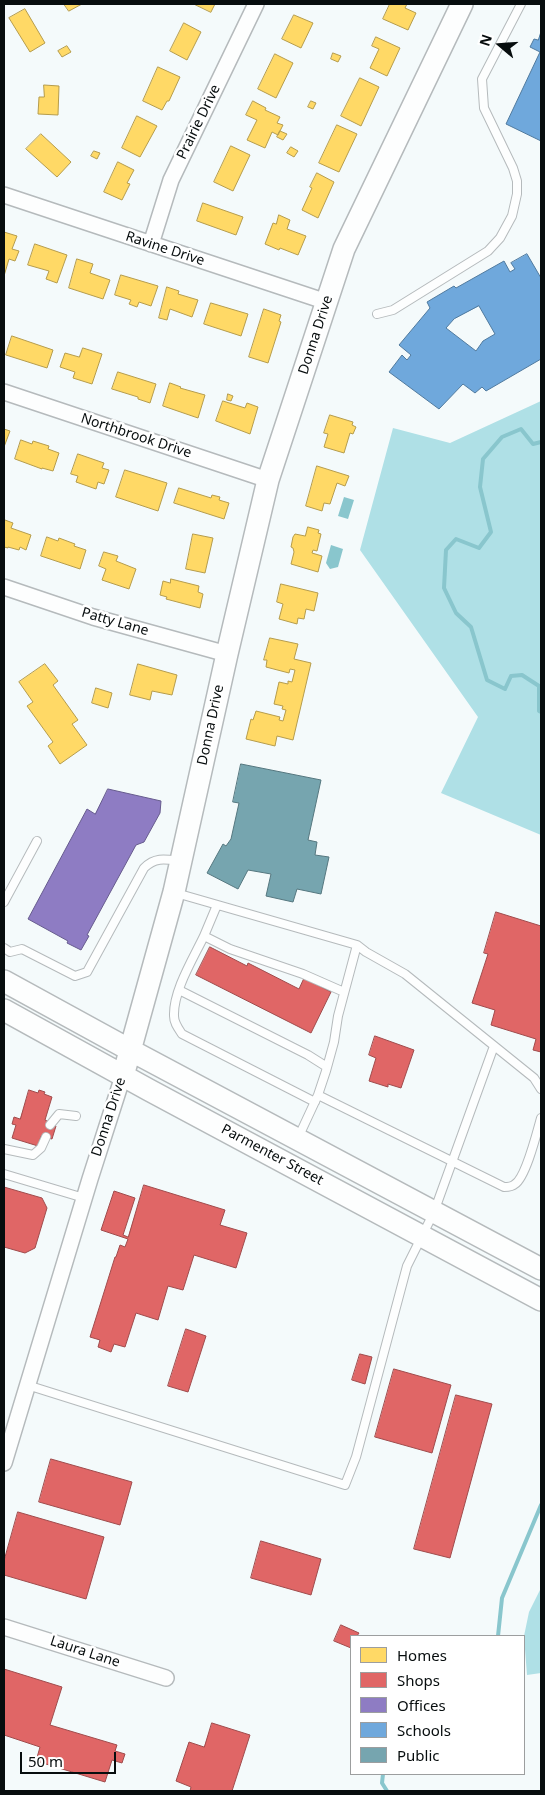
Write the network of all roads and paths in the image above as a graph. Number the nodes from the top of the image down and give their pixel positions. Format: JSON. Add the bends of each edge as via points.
{"nodes":[{"id":1,"x":256,"y":4,"type":"edge"},
{"id":2,"x":462,"y":4,"type":"edge"},
{"id":3,"x":520,"y":4,"type":"edge"},
{"id":4,"x":4,"y":195,"type":"edge"},
{"id":5,"x":151,"y":244,"type":"junction"},
{"id":6,"x":327,"y":302,"type":"junction"},
{"id":7,"x":377,"y":314,"type":"dead end"},
{"id":8,"x":4,"y":392,"type":"edge"},
{"id":9,"x":268,"y":480,"type":"junction"},
{"id":10,"x":4,"y":587,"type":"edge"},
{"id":11,"x":227,"y":654,"type":"junction"},
{"id":12,"x":37,"y":841,"type":"dead end"},
{"id":13,"x":181,"y":861,"type":"junction"},
{"id":14,"x":174,"y":892,"type":"junction"},
{"id":15,"x":4,"y":902,"type":"edge"},
{"id":16,"x":217,"y":905,"type":"junction"},
{"id":17,"x":204,"y":936,"type":"junction"},
{"id":18,"x":357,"y":945,"type":"junction"},
{"id":19,"x":4,"y":948,"type":"edge"},
{"id":20,"x":4,"y":981,"type":"edge"},
{"id":21,"x":178,"y":990,"type":"junction"},
{"id":22,"x":344,"y":992,"type":"junction"},
{"id":23,"x":4,"y":1010,"type":"edge"},
{"id":24,"x":494,"y":1046,"type":"junction"},
{"id":25,"x":130,"y":1050,"type":"junction"},
{"id":26,"x":327,"y":1067,"type":"junction"},
{"id":27,"x":123,"y":1076,"type":"junction"},
{"id":28,"x":541,"y":1089,"type":"edge"},
{"id":29,"x":316,"y":1099,"type":"junction"},
{"id":30,"x":76,"y":1116,"type":"dead end"},
{"id":31,"x":541,"y":1118,"type":"edge"},
{"id":32,"x":50,"y":1125,"type":"dead end"},
{"id":33,"x":46,"y":1138,"type":"dead end"},
{"id":34,"x":297,"y":1138,"type":"junction"},
{"id":35,"x":4,"y":1148,"type":"edge"},
{"id":36,"x":452,"y":1162,"type":"junction"},
{"id":37,"x":4,"y":1174,"type":"edge"},
{"id":38,"x":84,"y":1198,"type":"junction"},
{"id":39,"x":434,"y":1212,"type":"junction"},
{"id":40,"x":423,"y":1236,"type":"junction"},
{"id":41,"x":541,"y":1269,"type":"edge"},
{"id":42,"x":541,"y":1300,"type":"edge"},
{"id":43,"x":27,"y":1384,"type":"junction"},
{"id":44,"x":4,"y":1463,"type":"edge"},
{"id":45,"x":4,"y":1627,"type":"edge"},
{"id":46,"x":166,"y":1678,"type":"dead end"}],
"edges":[{"from":1,"to":5,"type":"street","name":"Prairie Drive","via":[[171,180]]},
{"from":2,"to":6,"type":"street","name":"Donna Drive","via":[[344,249]]},
{"from":3,"to":7,"type":"lane","via":[[482,79],[484,108],[517,182],[512,216],[500,238],[488,251],[393,310]]},
{"from":4,"to":5,"type":"street","name":"Ravine Drive"},
{"from":5,"to":6,"type":"street","name":"Ravine Drive"},
{"from":6,"to":9,"type":"street","name":"Donna Drive"},
{"from":8,"to":9,"type":"street","name":"Northbrook Drive"},
{"from":9,"to":11,"type":"street","name":"Donna Drive"},
{"from":10,"to":11,"type":"street","name":"Patty Lane","via":[[93,617]]},
{"from":11,"to":13,"type":"street","name":"Donna Drive"},
{"from":12,"to":15,"type":"lane"},
{"from":13,"to":14,"type":"street","name":"Donna Drive"},
{"from":13,"to":19,"type":"lane","via":[[154,860],[144,868],[88,972],[75,976],[22,949],[10,952]]},
{"from":14,"to":16,"type":"lane"},
{"from":14,"to":25,"type":"street","name":"Donna Drive"},
{"from":16,"to":17,"type":"lane"},
{"from":16,"to":18,"type":"lane"},
{"from":17,"to":21,"type":"lane"},
{"from":17,"to":22,"type":"lane"},
{"from":18,"to":22,"type":"lane"},
{"from":18,"to":24,"type":"lane","via":[[405,974]]},
{"from":20,"to":25,"type":"street","name":"Parmenter Street"},
{"from":21,"to":26,"type":"lane"},
{"from":21,"to":29,"type":"lane","via":[[174,1015],[182,1034]]},
{"from":22,"to":26,"type":"lane"},
{"from":23,"to":27,"type":"street","name":"Parmenter Street"},
{"from":24,"to":28,"type":"lane","via":[[534,1078]]},
{"from":24,"to":36,"type":"lane"},
{"from":25,"to":27,"type":"street","name":"Donna Drive"},
{"from":25,"to":34,"type":"street","name":"Parmenter Street"},
{"from":26,"to":29,"type":"lane"},
{"from":27,"to":38,"type":"street","name":"Donna Drive"},
{"from":27,"to":40,"type":"street","name":"Parmenter Street"},
{"from":29,"to":34,"type":"lane"},
{"from":29,"to":36,"type":"lane"},
{"from":30,"to":32,"type":"lane","via":[[59,1114]]},
{"from":31,"to":36,"type":"lane","via":[[524,1171],[517,1183],[511,1186],[504,1187]]},
{"from":33,"to":35,"type":"lane","via":[[33,1155]]},
{"from":34,"to":39,"type":"street","name":"Parmenter Street"},
{"from":36,"to":39,"type":"lane"},
{"from":37,"to":38,"type":"lane"},
{"from":38,"to":43,"type":"street","name":"Donna Drive"},
{"from":39,"to":40,"type":"lane"},
{"from":39,"to":41,"type":"street","name":"Parmenter Street"},
{"from":40,"to":42,"type":"street","name":"Parmenter Street"},
{"from":40,"to":43,"type":"lane","via":[[407,1266],[356,1457],[345,1484]]},
{"from":43,"to":44,"type":"street","name":"Donna Drive"},
{"from":45,"to":46,"type":"street","name":"Laura Lane"}]}
